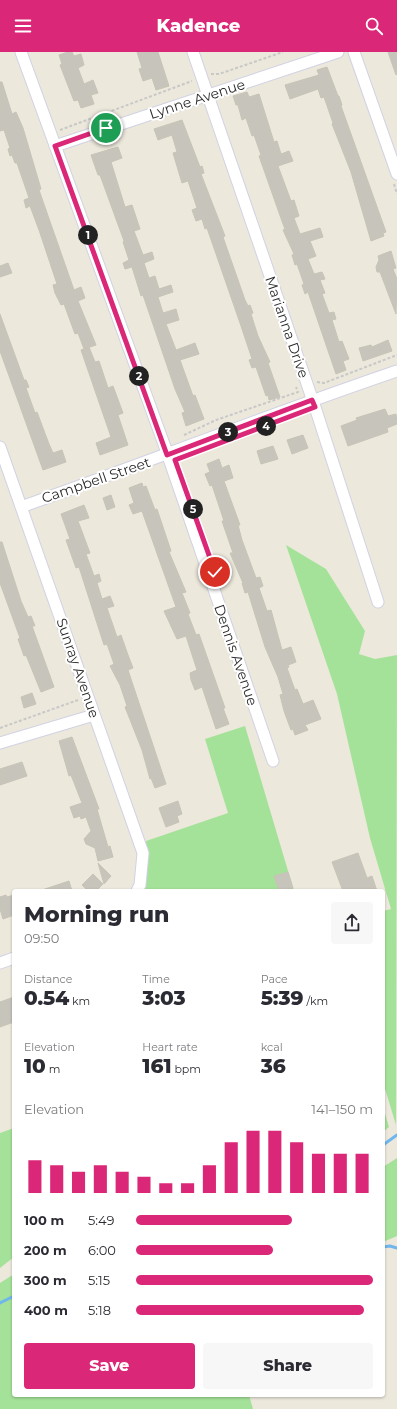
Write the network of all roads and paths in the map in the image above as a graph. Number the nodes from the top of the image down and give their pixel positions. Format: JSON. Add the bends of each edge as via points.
{"nodes":[{"id":1,"x":21,"y":52,"type":"edge"},
{"id":2,"x":193,"y":52,"type":"edge"},
{"id":3,"x":283,"y":52,"type":"edge"},
{"id":4,"x":338,"y":52,"type":"edge"},
{"id":5,"x":354,"y":52,"type":"edge"},
{"id":6,"x":208,"y":70,"type":"dead end"},
{"id":7,"x":195,"y":87,"type":"dead end"},
{"id":8,"x":209,"y":94,"type":"junction"},
{"id":9,"x":58,"y":124,"type":"dead end"},
{"id":10,"x":60,"y":130,"type":"junction"},
{"id":11,"x":59,"y":141,"type":"junction"},
{"id":12,"x":394,"y":176,"type":"edge"},
{"id":13,"x":397,"y":194,"type":"edge"},
{"id":14,"x":397,"y":355,"type":"edge"},
{"id":15,"x":397,"y":371,"type":"edge"},
{"id":16,"x":315,"y":382,"type":"dead end"},
{"id":17,"x":295,"y":385,"type":"dead end"},
{"id":18,"x":312,"y":400,"type":"junction"},
{"id":19,"x":178,"y":438,"type":"dead end"},
{"id":20,"x":0,"y":447,"type":"edge"},
{"id":21,"x":167,"y":455,"type":"junction"},
{"id":22,"x":21,"y":507,"type":"junction"},
{"id":23,"x":378,"y":602,"type":"dead end"},
{"id":24,"x":84,"y":698,"type":"dead end"},
{"id":25,"x":94,"y":715,"type":"junction"},
{"id":26,"x":0,"y":728,"type":"edge"},
{"id":27,"x":0,"y":743,"type":"edge"},
{"id":28,"x":273,"y":761,"type":"dead end"},
{"id":29,"x":138,"y":889,"type":"edge"},
{"id":30,"x":12,"y":959,"type":"edge"},
{"id":31,"x":0,"y":963,"type":"edge"}],
"edges":[{"from":1,"to":11,"type":"street","name":"Dennis Avenue"},
{"from":2,"to":8,"type":"street","name":"Marianna Drive"},
{"from":3,"to":6,"type":"path","via":[[219,74],[212,75]]},
{"from":4,"to":8,"type":"street","name":"Lynne Avenue"},
{"from":5,"to":12,"type":"street"},
{"from":7,"to":10,"type":"path","via":[[193,80]]},
{"from":8,"to":11,"type":"street","name":"Lynne Avenue"},
{"from":8,"to":18,"type":"street","name":"Marianna Drive"},
{"from":9,"to":10,"type":"path"},
{"from":10,"to":11,"type":"path"},
{"from":11,"to":21,"type":"street","name":"Dennis Avenue"},
{"from":12,"to":13,"type":"path"},
{"from":14,"to":16,"type":"path","via":[[324,383]]},
{"from":15,"to":18,"type":"street","name":"Campbell Street"},
{"from":17,"to":19,"type":"path","via":[[298,392],[216,420]]},
{"from":18,"to":21,"type":"street","name":"Campbell Street"},
{"from":18,"to":23,"type":"street","name":"Marianna Drive"},
{"from":20,"to":22,"type":"street","name":"Sunray Avenue"},
{"from":21,"to":22,"type":"street","name":"Campbell Street"},
{"from":21,"to":28,"type":"street","name":"Dennis Avenue"},
{"from":22,"to":25,"type":"street","name":"Sunray Avenue"},
{"from":24,"to":26,"type":"path"},
{"from":25,"to":27,"type":"street"},
{"from":25,"to":29,"type":"street","name":"Sunray Avenue","via":[[143,853]]},
{"from":30,"to":31,"type":"street"}]}
